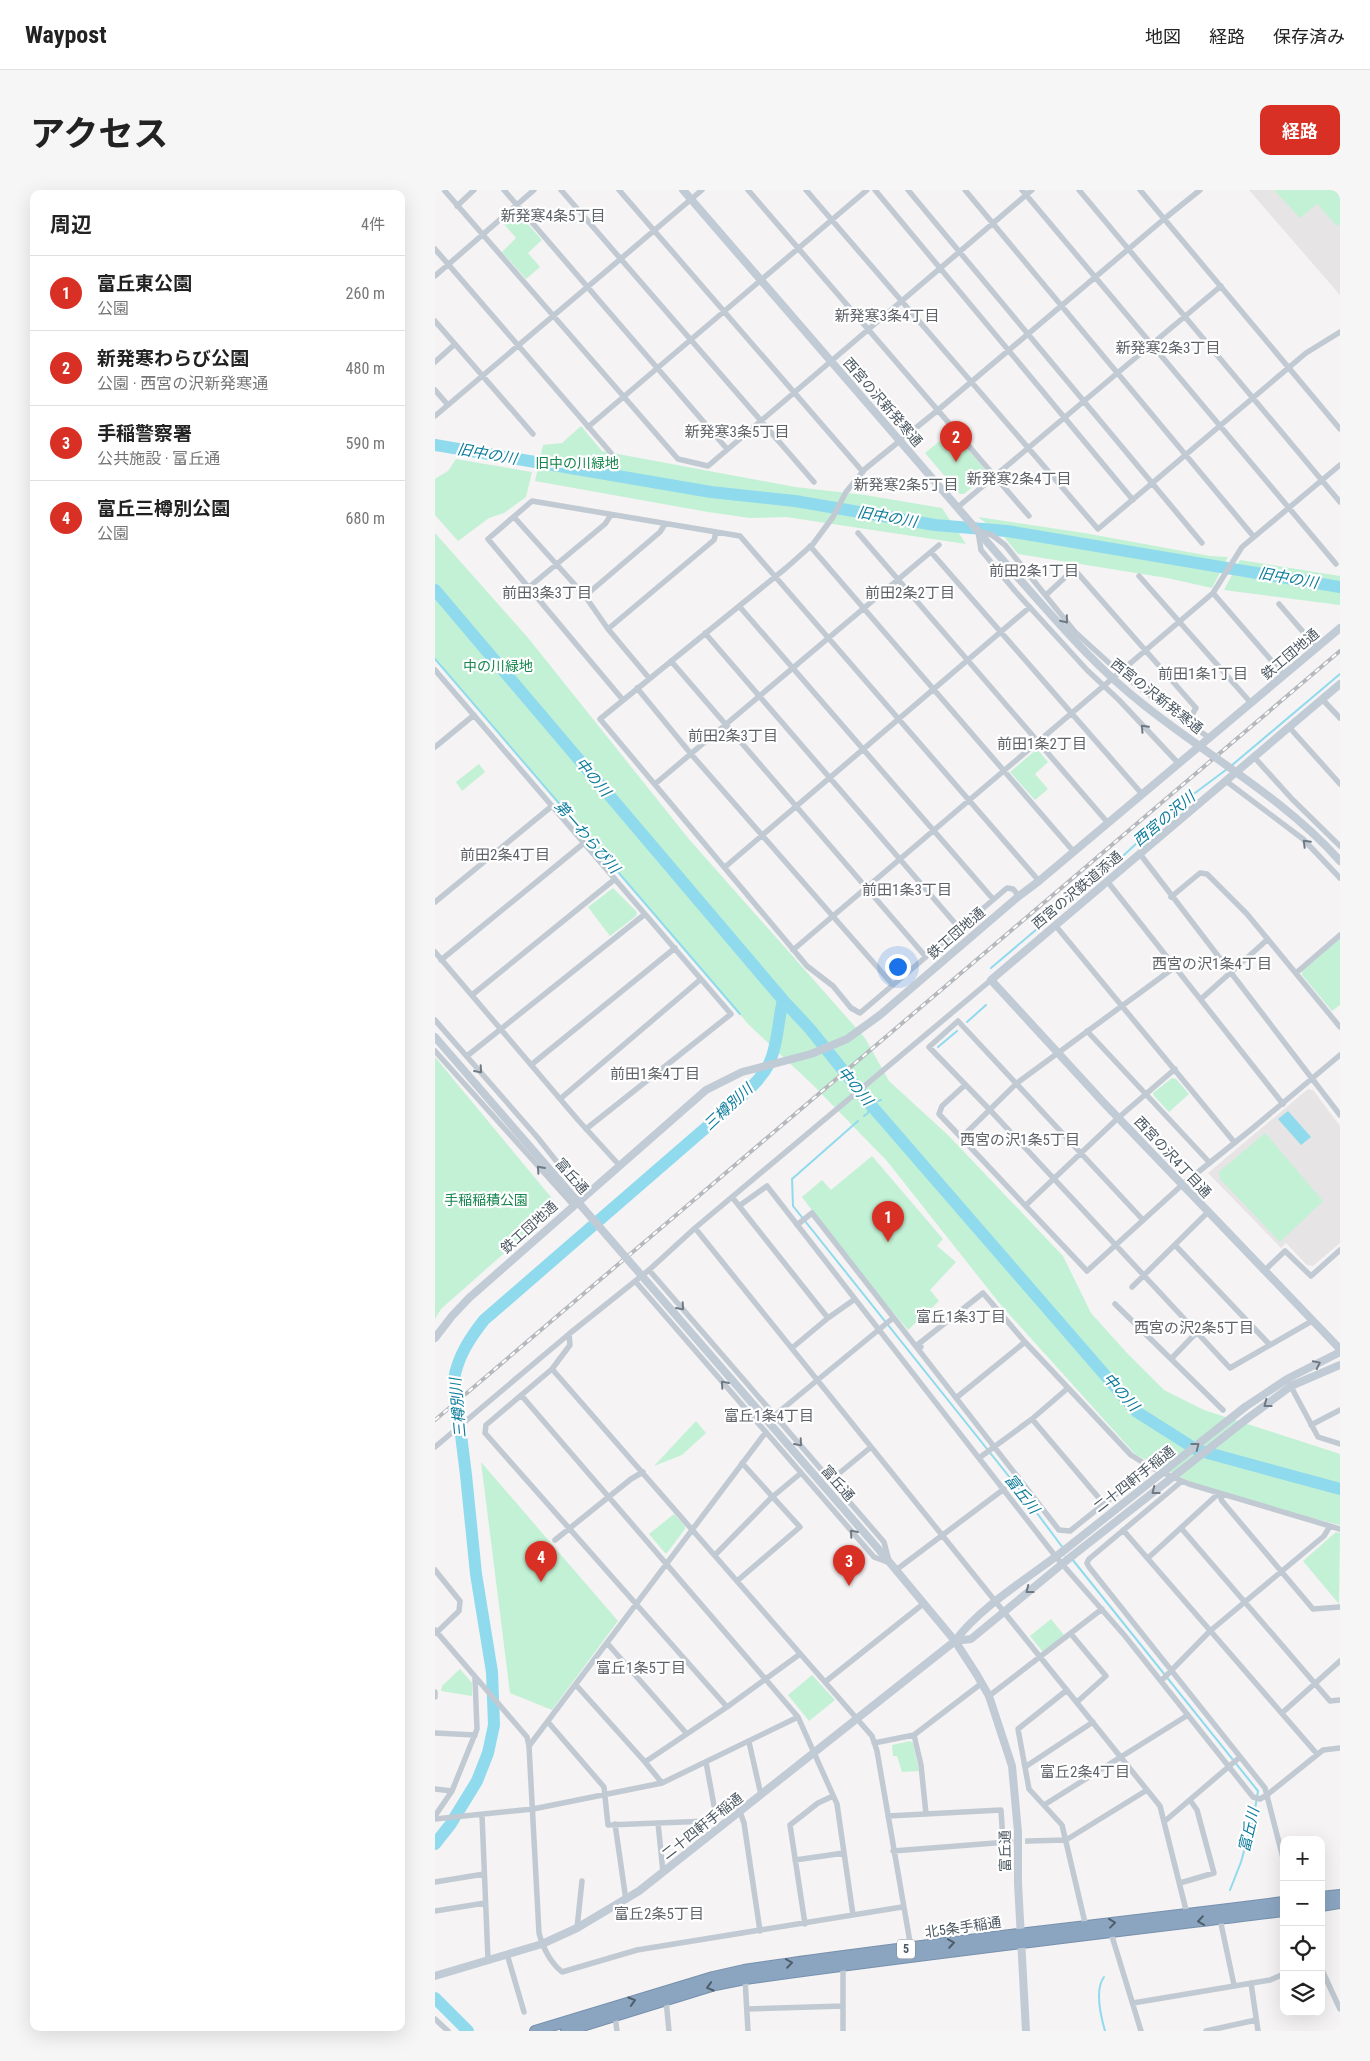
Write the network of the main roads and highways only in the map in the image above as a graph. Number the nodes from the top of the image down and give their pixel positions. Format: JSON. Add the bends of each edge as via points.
{"nodes":[{"id":1,"x":1340,"y":1895,"type":"edge"},
{"id":2,"x":1325,"y":1897,"type":"edge"},
{"id":3,"x":1280,"y":1902,"type":"edge"},
{"id":4,"x":1340,"y":1904,"type":"edge"},
{"id":5,"x":1325,"y":1906,"type":"edge"},
{"id":6,"x":1280,"y":1912,"type":"edge"},
{"id":7,"x":1022,"y":1937,"type":"junction"},
{"id":8,"x":911,"y":1953,"type":"junction"},
{"id":9,"x":570,"y":2028,"type":"edge"},
{"id":10,"x":535,"y":2031,"type":"edge"}],
"edges":[{"from":1,"to":2,"type":"highway"},
{"from":7,"to":3,"type":"highway","name":"北5条手稲通","number":"5","one_way":true},
{"from":4,"to":5,"type":"highway"},
{"from":6,"to":7,"type":"highway","name":"北5条手稲通","number":"5","one_way":true,"via":[[1111,1933]]},
{"from":7,"to":8,"type":"highway","name":"北5条手稲通","number":"5"},
{"from":8,"to":9,"type":"highway","name":"北5条手稲通","number":"5","one_way":true,"via":[[745,1979]]},
{"from":9,"to":8,"type":"highway","name":"北5条手稲通","number":"5","one_way":true,"via":[[729,1974],[789,1963]]},
{"from":9,"to":10,"type":"highway","name":"北5条手稲通","number":"5"}]}
